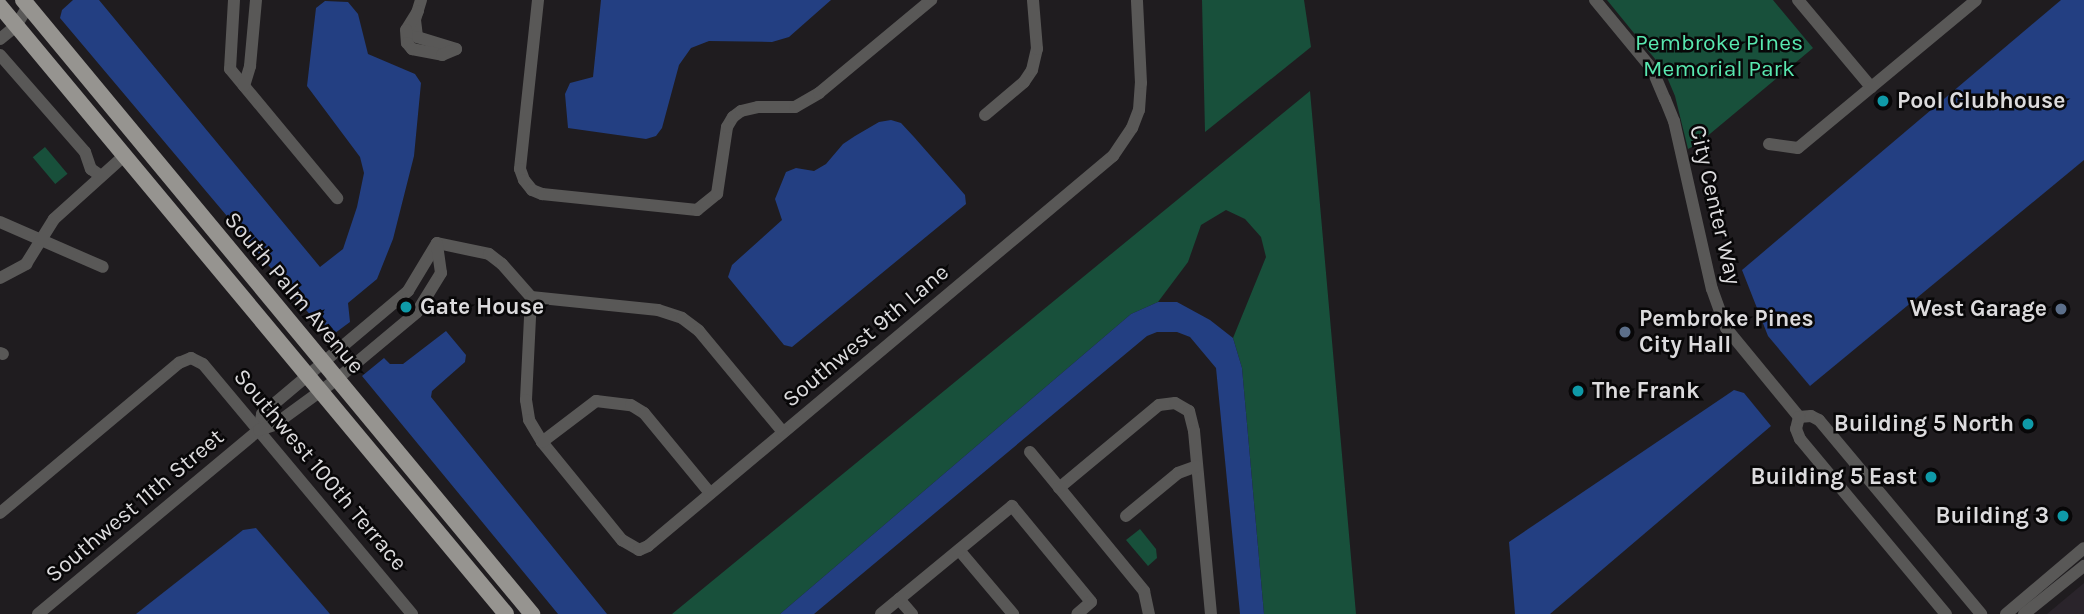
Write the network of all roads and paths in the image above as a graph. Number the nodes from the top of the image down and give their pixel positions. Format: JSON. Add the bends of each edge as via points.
{"nodes":[{"id":1,"x":234,"y":0,"type":"edge"},
{"id":2,"x":257,"y":0,"type":"edge"},
{"id":3,"x":538,"y":0,"type":"edge"},
{"id":4,"x":931,"y":0,"type":"edge"},
{"id":5,"x":1033,"y":0,"type":"edge"},
{"id":6,"x":1137,"y":0,"type":"edge"},
{"id":7,"x":1595,"y":0,"type":"edge"},
{"id":8,"x":1798,"y":0,"type":"edge"},
{"id":9,"x":1976,"y":0,"type":"edge"},
{"id":10,"x":25,"y":3,"type":"edge"},
{"id":11,"x":419,"y":6,"type":"edge"},
{"id":12,"x":6,"y":17,"type":"edge"},
{"id":13,"x":0,"y":39,"type":"edge"},
{"id":14,"x":0,"y":55,"type":"edge"},
{"id":15,"x":244,"y":86,"type":"junction"},
{"id":16,"x":1871,"y":87,"type":"junction"},
{"id":17,"x":985,"y":115,"type":"dead end"},
{"id":18,"x":1769,"y":144,"type":"dead end"},
{"id":19,"x":125,"y":155,"type":"junction"},
{"id":20,"x":101,"y":176,"type":"junction"},
{"id":21,"x":337,"y":198,"type":"dead end"},
{"id":22,"x":0,"y":222,"type":"edge"},
{"id":23,"x":42,"y":240,"type":"junction"},
{"id":24,"x":437,"y":243,"type":"junction"},
{"id":25,"x":103,"y":267,"type":"dead end"},
{"id":26,"x":0,"y":278,"type":"edge"},
{"id":27,"x":408,"y":291,"type":"junction"},
{"id":28,"x":531,"y":297,"type":"junction"},
{"id":29,"x":423,"y":304,"type":"junction"},
{"id":30,"x":322,"y":362,"type":"junction"},
{"id":31,"x":308,"y":375,"type":"junction"},
{"id":32,"x":337,"y":379,"type":"junction"},
{"id":33,"x":320,"y":391,"type":"junction"},
{"id":34,"x":1799,"y":417,"type":"junction"},
{"id":35,"x":259,"y":430,"type":"junction"},
{"id":36,"x":783,"y":432,"type":"junction"},
{"id":37,"x":542,"y":442,"type":"junction"},
{"id":38,"x":1030,"y":452,"type":"dead end"},
{"id":39,"x":1197,"y":466,"type":"junction"},
{"id":40,"x":1059,"y":488,"type":"junction"},
{"id":41,"x":710,"y":493,"type":"junction"},
{"id":42,"x":0,"y":513,"type":"edge"},
{"id":43,"x":1126,"y":516,"type":"dead end"},
{"id":44,"x":2084,"y":548,"type":"edge"},
{"id":45,"x":960,"y":550,"type":"junction"},
{"id":46,"x":2084,"y":566,"type":"edge"},
{"id":47,"x":900,"y":599,"type":"junction"},
{"id":48,"x":38,"y":614,"type":"edge"},
{"id":49,"x":412,"y":614,"type":"edge"},
{"id":50,"x":506,"y":614,"type":"edge"},
{"id":51,"x":532,"y":614,"type":"edge"},
{"id":52,"x":881,"y":614,"type":"edge"},
{"id":53,"x":912,"y":614,"type":"edge"},
{"id":54,"x":1013,"y":614,"type":"edge"},
{"id":55,"x":1077,"y":614,"type":"edge"},
{"id":56,"x":1149,"y":614,"type":"edge"},
{"id":57,"x":1211,"y":614,"type":"edge"},
{"id":58,"x":1946,"y":614,"type":"edge"},
{"id":59,"x":1981,"y":614,"type":"edge"},
{"id":60,"x":2006,"y":614,"type":"edge"},
{"id":61,"x":2024,"y":614,"type":"edge"}],
"edges":[{"from":1,"to":15,"type":"street","via":[[230,69]]},
{"from":2,"to":15,"type":"street"},
{"from":3,"to":4,"type":"street","via":[[520,169],[532,190],[697,209],[717,194],[727,127],[733,117],[758,107],[795,107],[819,93]]},
{"from":5,"to":17,"type":"street","via":[[1037,50],[1032,70]]},
{"from":6,"to":36,"type":"street","name":"Southwest 9th Lane","via":[[1139,110],[1124,142],[1097,171]]},
{"from":7,"to":34,"type":"street","name":"City Center Way","via":[[1652,69],[1674,121],[1712,289],[1726,328]]},
{"from":8,"to":16,"type":"street"},
{"from":9,"to":16,"type":"street"},
{"from":10,"to":12,"type":"street"},
{"from":10,"to":30,"type":"main road","name":"South Palm Avenue"},
{"from":11,"to":11,"type":"street","via":[[406,30],[412,49],[442,55],[456,49],[417,37]]},
{"from":12,"to":13,"type":"street"},
{"from":12,"to":19,"type":"main road","name":"South Palm Avenue"},
{"from":14,"to":20,"type":"street"},
{"from":15,"to":21,"type":"street"},
{"from":16,"to":18,"type":"street","via":[[1798,148]]},
{"from":19,"to":20,"type":"street"},
{"from":19,"to":31,"type":"main road","name":"South Palm Avenue"},
{"from":20,"to":23,"type":"street","via":[[54,219]]},
{"from":22,"to":23,"type":"street"},
{"from":23,"to":25,"type":"street"},
{"from":23,"to":26,"type":"street","via":[[26,264]]},
{"from":24,"to":27,"type":"street","name":"Southwest 11th Street"},
{"from":24,"to":28,"type":"street","via":[[489,254]]},
{"from":24,"to":29,"type":"street","name":"Southwest 11th Street","via":[[441,273]]},
{"from":27,"to":29,"type":"street"},
{"from":27,"to":30,"type":"street","name":"Southwest 11th Street"},
{"from":28,"to":36,"type":"street","via":[[658,310],[682,318],[699,331]]},
{"from":28,"to":37,"type":"street","via":[[526,400],[529,421]]},
{"from":29,"to":32,"type":"street","name":"Southwest 11th Street"},
{"from":30,"to":31,"type":"street","name":"Southwest 11th Street"},
{"from":30,"to":32,"type":"main road","name":"South Palm Avenue"},
{"from":31,"to":33,"type":"main road","name":"South Palm Avenue"},
{"from":31,"to":35,"type":"street","name":"Southwest 11th Street","via":[[262,414]]},
{"from":32,"to":33,"type":"street","name":"Southwest 11th Street"},
{"from":32,"to":51,"type":"main road","name":"South Palm Avenue"},
{"from":33,"to":35,"type":"street","name":"Southwest 11th Street","via":[[274,425]]},
{"from":33,"to":50,"type":"main road","name":"South Palm Avenue"},
{"from":34,"to":58,"type":"street","via":[[1796,429],[1800,439]]},
{"from":34,"to":59,"type":"street","via":[[1819,420]]},
{"from":35,"to":42,"type":"street","name":"Southwest 100th Terrace","via":[[203,364],[191,358],[179,363]]},
{"from":35,"to":48,"type":"street","name":"Southwest 11th Street"},
{"from":35,"to":49,"type":"street","name":"Southwest 100th Terrace"},
{"from":36,"to":41,"type":"street","name":"Southwest 9th Lane"},
{"from":37,"to":41,"type":"street","via":[[596,401],[631,405],[643,413]]},
{"from":37,"to":41,"type":"street","name":"Southwest 9th Lane","via":[[629,546],[639,550]]},
{"from":38,"to":40,"type":"street"},
{"from":39,"to":40,"type":"street","via":[[1193,421],[1182,407],[1170,402],[1159,405]]},
{"from":39,"to":43,"type":"street","via":[[1178,473]]},
{"from":39,"to":57,"type":"street"},
{"from":40,"to":56,"type":"street","via":[[1144,591]]},
{"from":44,"to":60,"type":"street"},
{"from":45,"to":47,"type":"street"},
{"from":45,"to":54,"type":"street"},
{"from":45,"to":55,"type":"street","via":[[1012,506],[1091,602]]},
{"from":46,"to":61,"type":"street"},
{"from":47,"to":52,"type":"street"},
{"from":47,"to":53,"type":"street"}]}
